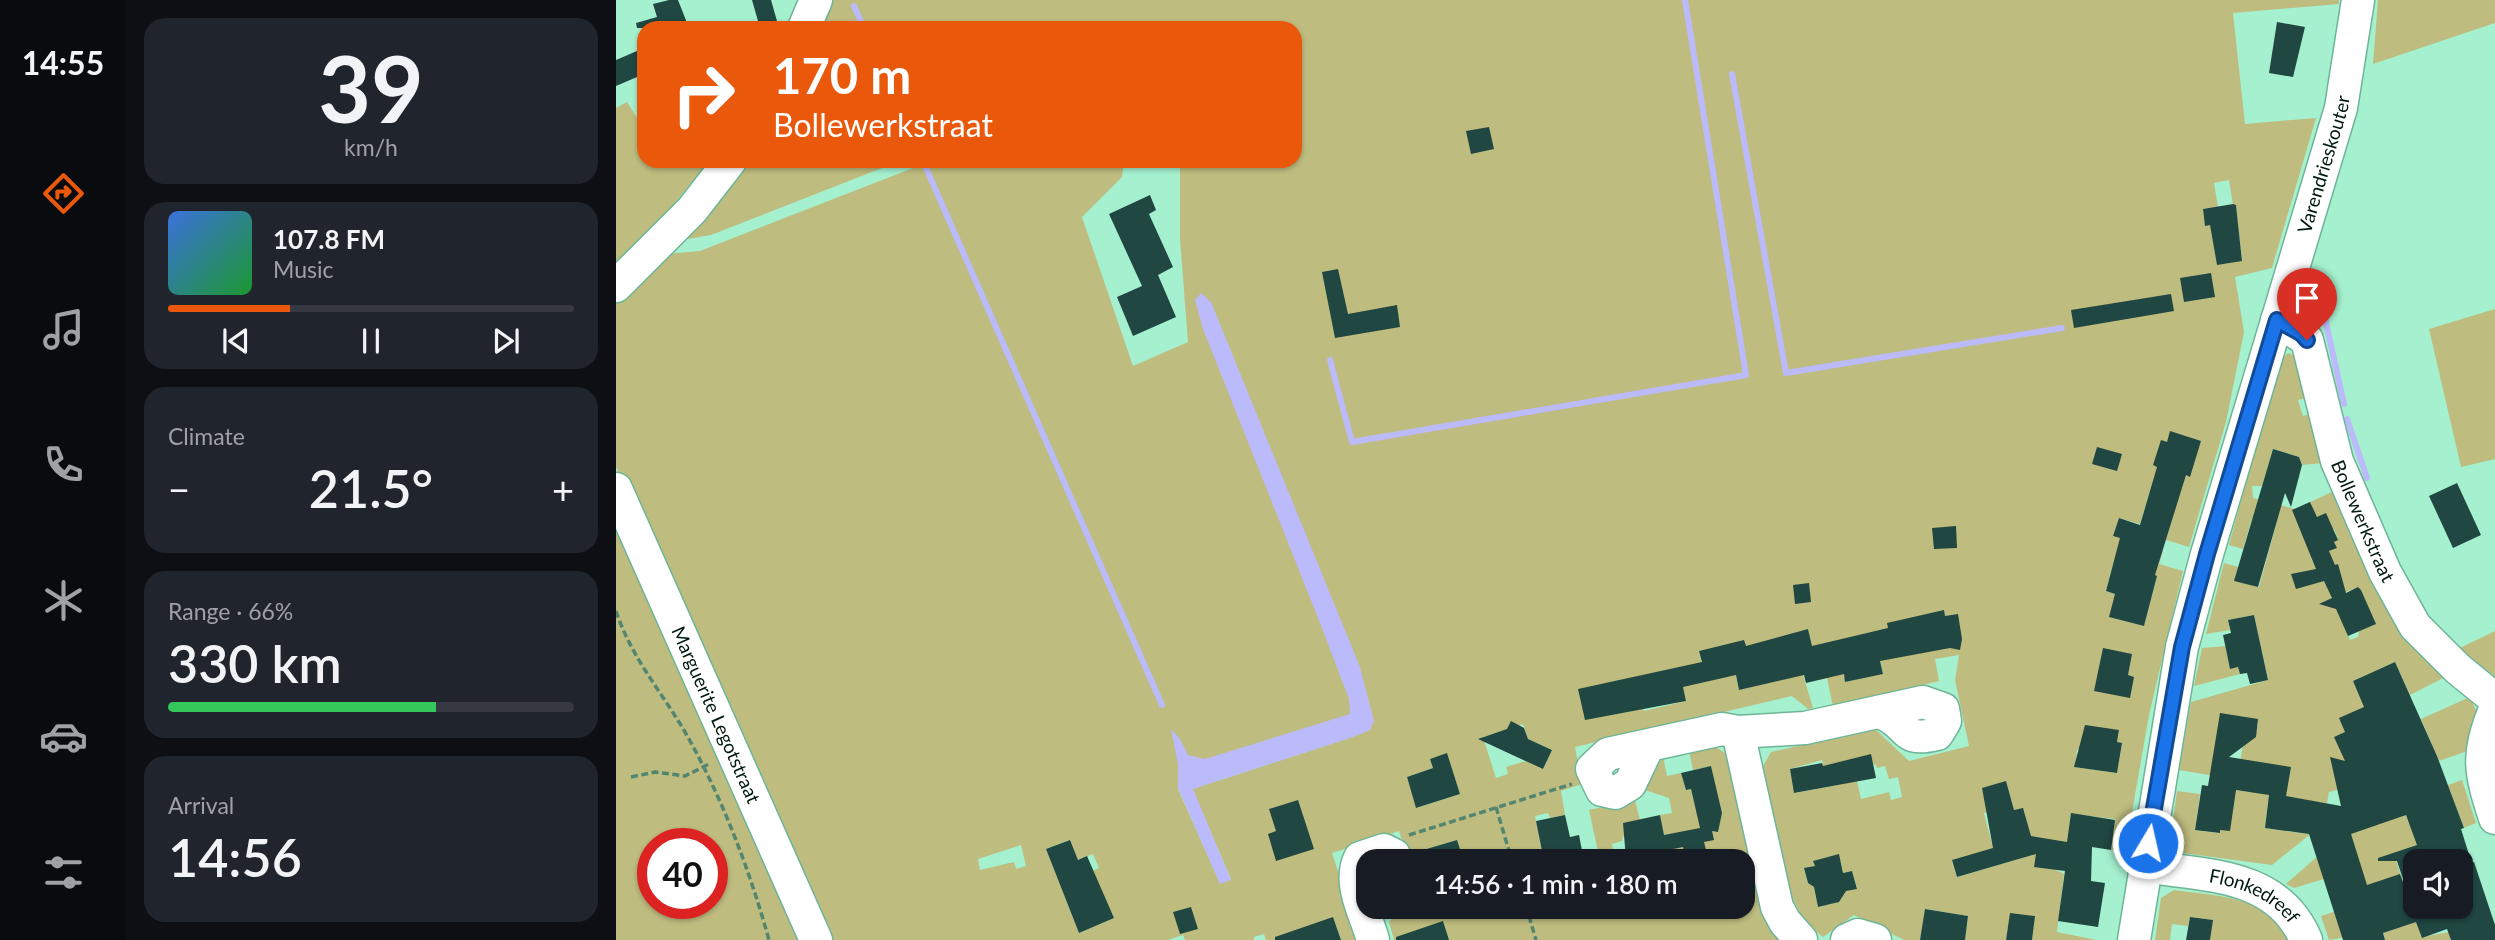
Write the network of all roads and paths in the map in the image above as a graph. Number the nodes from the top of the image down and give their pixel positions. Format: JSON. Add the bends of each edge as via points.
{"nodes":[{"id":1,"x":816,"y":0,"type":"edge"},
{"id":2,"x":2358,"y":0,"type":"edge"},
{"id":3,"x":807,"y":21,"type":"edge"},
{"id":4,"x":725,"y":168,"type":"edge"},
{"id":5,"x":616,"y":286,"type":"edge"},
{"id":6,"x":2277,"y":320,"type":"junction"},
{"id":7,"x":616,"y":489,"type":"edge"},
{"id":8,"x":616,"y":611,"type":"edge"},
{"id":9,"x":2495,"y":699,"type":"edge"},
{"id":10,"x":2495,"y":709,"type":"edge"},
{"id":11,"x":1882,"y":713,"type":"dead end"},
{"id":12,"x":1738,"y":732,"type":"junction"},
{"id":13,"x":733,"y":754,"type":"junction"},
{"id":14,"x":702,"y":767,"type":"junction"},
{"id":15,"x":1594,"y":776,"type":"joint"},
{"id":16,"x":631,"y":777,"type":"dead end"},
{"id":17,"x":2491,"y":791,"type":"edge"},
{"id":18,"x":1496,"y":807,"type":"junction"},
{"id":19,"x":1394,"y":849,"type":"edge"},
{"id":20,"x":1508,"y":849,"type":"edge"},
{"id":21,"x":1356,"y":866,"type":"edge"},
{"id":22,"x":2144,"y":866,"type":"junction"},
{"id":23,"x":1356,"y":884,"type":"edge"},
{"id":24,"x":1530,"y":919,"type":"edge"},
{"id":25,"x":769,"y":940,"type":"edge"},
{"id":26,"x":816,"y":940,"type":"edge"},
{"id":27,"x":1536,"y":940,"type":"edge"},
{"id":28,"x":1801,"y":940,"type":"edge"},
{"id":29,"x":1847,"y":940,"type":"edge"},
{"id":30,"x":1875,"y":940,"type":"edge"},
{"id":31,"x":2134,"y":940,"type":"edge"},
{"id":32,"x":2306,"y":940,"type":"edge"}],
"edges":[{"from":1,"to":3,"type":"street"},
{"from":2,"to":6,"type":"street","name":"Varendrieskouter","via":[[2341,108]]},
{"from":4,"to":5,"type":"street","via":[[692,210]]},
{"from":6,"to":9,"type":"street","name":"Bollewerkstraat","via":[[2307,340],[2337,461],[2385,572],[2415,626]]},
{"from":6,"to":22,"type":"street","name":"Varendrieskouter","via":[[2182,647]]},
{"from":7,"to":13,"type":"street","name":"Marguerite Legotstraat"},
{"from":8,"to":14,"type":"path","via":[[649,681],[685,732]]},
{"from":10,"to":17,"type":"street","via":[[2480,760]]},
{"from":11,"to":12,"type":"street","via":[[1805,728]]},
{"from":12,"to":15,"type":"street","via":[[1722,729],[1602,757],[1592,769]]},
{"from":12,"to":28,"type":"street","via":[[1777,907]]},
{"from":13,"to":14,"type":"path"},
{"from":13,"to":26,"type":"street","name":"Marguerite Legotstraat"},
{"from":14,"to":16,"type":"path","via":[[685,776],[655,772]]},
{"from":14,"to":25,"type":"path","via":[[741,850]]},
{"from":15,"to":18,"type":"path"},
{"from":18,"to":19,"type":"path","via":[[1401,837]]},
{"from":18,"to":20,"type":"path"},
{"from":21,"to":23,"type":"street"},
{"from":22,"to":31,"type":"street","name":"Varendrieskouter"},
{"from":22,"to":32,"type":"street","name":"Flonkedreef","via":[[2255,886],[2276,898],[2298,920]]},
{"from":24,"to":27,"type":"path"},
{"from":29,"to":30,"type":"street","via":[[1858,935]]}]}
